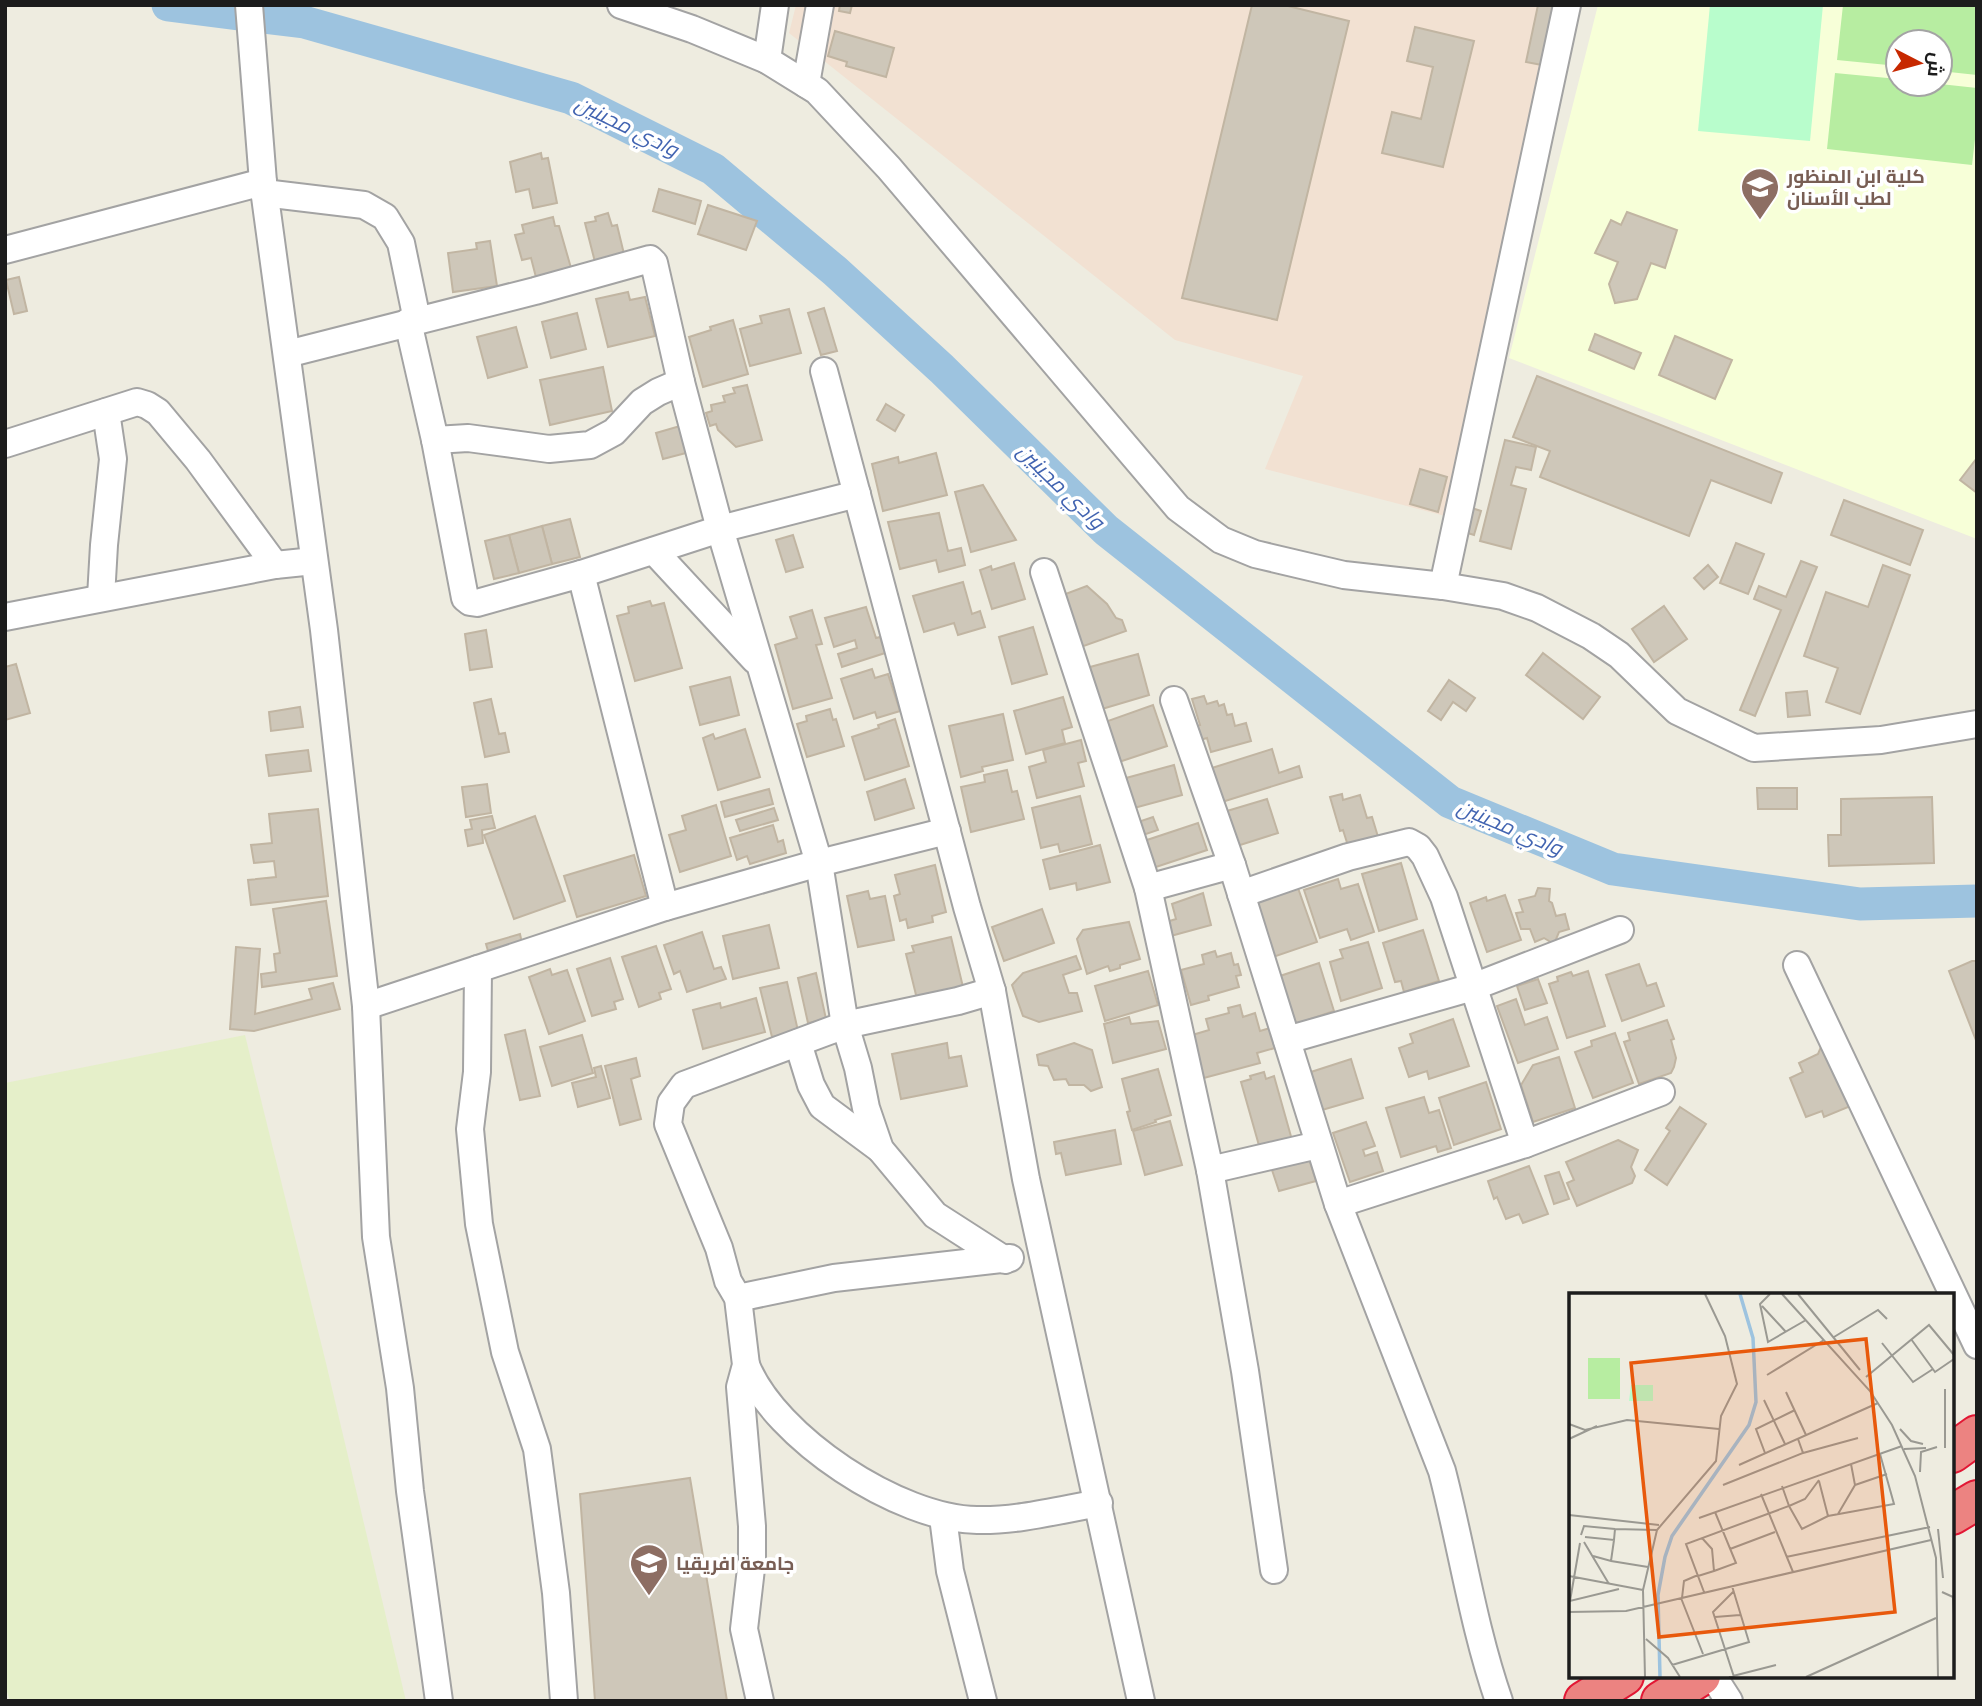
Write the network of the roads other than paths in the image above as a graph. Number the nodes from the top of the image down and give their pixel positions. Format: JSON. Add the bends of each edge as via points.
{"nodes":[{"id":1,"x":249,"y":5,"type":"edge"},
{"id":2,"x":621,"y":5,"type":"edge"},
{"id":3,"x":775,"y":5,"type":"edge"},
{"id":4,"x":820,"y":5,"type":"edge"},
{"id":5,"x":1567,"y":5,"type":"edge"},
{"id":6,"x":767,"y":60,"type":"junction"},
{"id":7,"x":806,"y":84,"type":"junction"},
{"id":8,"x":264,"y":188,"type":"junction"},
{"id":9,"x":5,"y":250,"type":"edge"},
{"id":10,"x":412,"y":321,"type":"junction"},
{"id":11,"x":287,"y":354,"type":"junction"},
{"id":12,"x":824,"y":371,"type":"dead end"},
{"id":13,"x":681,"y":383,"type":"junction"},
{"id":14,"x":106,"y":412,"type":"junction"},
{"id":15,"x":435,"y":440,"type":"junction"},
{"id":16,"x":5,"y":444,"type":"edge"},
{"id":17,"x":857,"y":494,"type":"junction"},
{"id":18,"x":720,"y":529,"type":"junction"},
{"id":19,"x":654,"y":551,"type":"junction"},
{"id":20,"x":314,"y":561,"type":"junction"},
{"id":21,"x":275,"y":565,"type":"junction"},
{"id":22,"x":1044,"y":572,"type":"dead end"},
{"id":23,"x":581,"y":574,"type":"junction"},
{"id":24,"x":1443,"y":586,"type":"junction"},
{"id":25,"x":101,"y":597,"type":"junction"},
{"id":26,"x":5,"y":617,"type":"edge"},
{"id":27,"x":760,"y":665,"type":"junction"},
{"id":28,"x":1174,"y":700,"type":"dead end"},
{"id":29,"x":1977,"y":724,"type":"edge"},
{"id":30,"x":947,"y":831,"type":"junction"},
{"id":31,"x":819,"y":863,"type":"junction"},
{"id":32,"x":1233,"y":865,"type":"junction"},
{"id":33,"x":1148,"y":888,"type":"junction"},
{"id":34,"x":1241,"y":894,"type":"junction"},
{"id":35,"x":665,"y":907,"type":"junction"},
{"id":36,"x":1620,"y":930,"type":"dead end"},
{"id":37,"x":1797,"y":965,"type":"dead end"},
{"id":38,"x":478,"y":969,"type":"junction"},
{"id":39,"x":1473,"y":987,"type":"junction"},
{"id":40,"x":992,"y":991,"type":"junction"},
{"id":41,"x":366,"y":1006,"type":"junction"},
{"id":42,"x":845,"y":1026,"type":"junction"},
{"id":43,"x":1287,"y":1040,"type":"junction"},
{"id":44,"x":798,"y":1043,"type":"junction"},
{"id":45,"x":1661,"y":1092,"type":"dead end"},
{"id":46,"x":1525,"y":1144,"type":"junction"},
{"id":47,"x":1318,"y":1145,"type":"junction"},
{"id":48,"x":880,"y":1149,"type":"junction"},
{"id":49,"x":1210,"y":1170,"type":"junction"},
{"id":50,"x":1338,"y":1204,"type":"junction"},
{"id":51,"x":1042,"y":1250,"type":"junction"},
{"id":52,"x":1005,"y":1260,"type":"junction"},
{"id":53,"x":1952,"y":1293,"type":"edge"},
{"id":54,"x":1954,"y":1296,"type":"edge"},
{"id":55,"x":738,"y":1298,"type":"junction"},
{"id":56,"x":1977,"y":1345,"type":"edge"},
{"id":57,"x":746,"y":1365,"type":"junction"},
{"id":58,"x":1977,"y":1435,"type":"edge"},
{"id":59,"x":1954,"y":1452,"type":"edge"},
{"id":60,"x":1977,"y":1500,"type":"edge"},
{"id":61,"x":1099,"y":1503,"type":"junction"},
{"id":62,"x":1954,"y":1514,"type":"edge"},
{"id":63,"x":943,"y":1517,"type":"junction"},
{"id":64,"x":1274,"y":1570,"type":"dead end"},
{"id":65,"x":1621,"y":1678,"type":"edge"},
{"id":66,"x":1698,"y":1678,"type":"edge"},
{"id":67,"x":1714,"y":1678,"type":"edge"},
{"id":68,"x":439,"y":1701,"type":"edge"},
{"id":69,"x":564,"y":1701,"type":"edge"},
{"id":70,"x":760,"y":1701,"type":"edge"},
{"id":71,"x":983,"y":1701,"type":"edge"},
{"id":72,"x":1141,"y":1701,"type":"edge"},
{"id":73,"x":1499,"y":1701,"type":"edge"},
{"id":74,"x":1584,"y":1701,"type":"edge"},
{"id":75,"x":1661,"y":1701,"type":"edge"},
{"id":76,"x":1729,"y":1701,"type":"edge"}],
"edges":[{"from":1,"to":8,"type":"street"},
{"from":2,"to":6,"type":"street"},
{"from":3,"to":6,"type":"street"},
{"from":4,"to":7,"type":"street"},
{"from":5,"to":24,"type":"street"},
{"from":6,"to":7,"type":"street"},
{"from":7,"to":24,"type":"street","via":[[898,179],[1178,508],[1221,540],[1255,555],[1344,575]]},
{"from":8,"to":9,"type":"street"},
{"from":8,"to":10,"type":"street","via":[[364,205],[385,217],[401,243]]},
{"from":8,"to":11,"type":"street"},
{"from":10,"to":11,"type":"street"},
{"from":10,"to":13,"type":"street","via":[[650,259]]},
{"from":10,"to":15,"type":"street"},
{"from":11,"to":20,"type":"street"},
{"from":12,"to":17,"type":"street"},
{"from":13,"to":15,"type":"street","via":[[642,402],[614,432],[590,445],[549,449],[468,438]]},
{"from":13,"to":18,"type":"street"},
{"from":14,"to":16,"type":"street"},
{"from":14,"to":21,"type":"street","via":[[137,402],[158,412]]},
{"from":14,"to":25,"type":"street","via":[[113,459]]},
{"from":15,"to":23,"type":"street","via":[[465,598],[477,603]]},
{"from":17,"to":18,"type":"street"},
{"from":17,"to":30,"type":"street"},
{"from":18,"to":19,"type":"street"},
{"from":18,"to":27,"type":"street"},
{"from":19,"to":23,"type":"street"},
{"from":19,"to":27,"type":"street"},
{"from":20,"to":21,"type":"street"},
{"from":20,"to":41,"type":"street"},
{"from":21,"to":25,"type":"street"},
{"from":22,"to":33,"type":"street"},
{"from":23,"to":35,"type":"street"},
{"from":24,"to":29,"type":"street","via":[[1503,596],[1537,608],[1619,655],[1677,711],[1754,748],[1881,740]]},
{"from":25,"to":26,"type":"street"},
{"from":27,"to":31,"type":"street"},
{"from":28,"to":32,"type":"street"},
{"from":30,"to":31,"type":"street"},
{"from":30,"to":40,"type":"street"},
{"from":31,"to":35,"type":"street"},
{"from":31,"to":42,"type":"street"},
{"from":32,"to":33,"type":"street"},
{"from":32,"to":34,"type":"street"},
{"from":33,"to":49,"type":"street"},
{"from":34,"to":39,"type":"street","via":[[1348,857],[1409,842],[1425,856],[1444,897]]},
{"from":34,"to":43,"type":"street"},
{"from":35,"to":38,"type":"street"},
{"from":36,"to":39,"type":"street"},
{"from":37,"to":53,"type":"street"},
{"from":38,"to":41,"type":"street"},
{"from":38,"to":69,"type":"street","via":[[477,1072],[470,1129],[479,1224],[505,1352],[537,1449]]},
{"from":39,"to":43,"type":"street"},
{"from":39,"to":46,"type":"street"},
{"from":40,"to":42,"type":"street"},
{"from":40,"to":51,"type":"street"},
{"from":41,"to":68,"type":"street","via":[[376,1237]]},
{"from":42,"to":44,"type":"street"},
{"from":42,"to":48,"type":"street"},
{"from":43,"to":47,"type":"street"},
{"from":44,"to":48,"type":"street","via":[[822,1106]]},
{"from":44,"to":55,"type":"street","via":[[684,1085],[671,1103],[668,1124]]},
{"from":45,"to":46,"type":"street"},
{"from":46,"to":50,"type":"street"},
{"from":47,"to":49,"type":"street"},
{"from":47,"to":50,"type":"street"},
{"from":48,"to":52,"type":"street","via":[[935,1215]]},
{"from":49,"to":64,"type":"street"},
{"from":50,"to":73,"type":"street","via":[[1442,1471],[1474,1620]]},
{"from":51,"to":52,"type":"street"},
{"from":51,"to":61,"type":"street"},
{"from":52,"to":55,"type":"street","via":[[834,1278]]},
{"from":54,"to":56,"type":"street"},
{"from":55,"to":57,"type":"street"},
{"from":57,"to":63,"type":"street","via":[[754,1385],[814,1450],[852,1476]]},
{"from":57,"to":70,"type":"street","via":[[740,1387],[752,1559],[744,1629]]},
{"from":58,"to":59,"type":"highway"},
{"from":60,"to":62,"type":"highway"},
{"from":61,"to":63,"type":"street","via":[[977,1520]]},
{"from":61,"to":72,"type":"street"},
{"from":63,"to":71,"type":"street","via":[[950,1571]]},
{"from":65,"to":74,"type":"highway"},
{"from":66,"to":75,"type":"highway"},
{"from":67,"to":76,"type":"street"}]}
